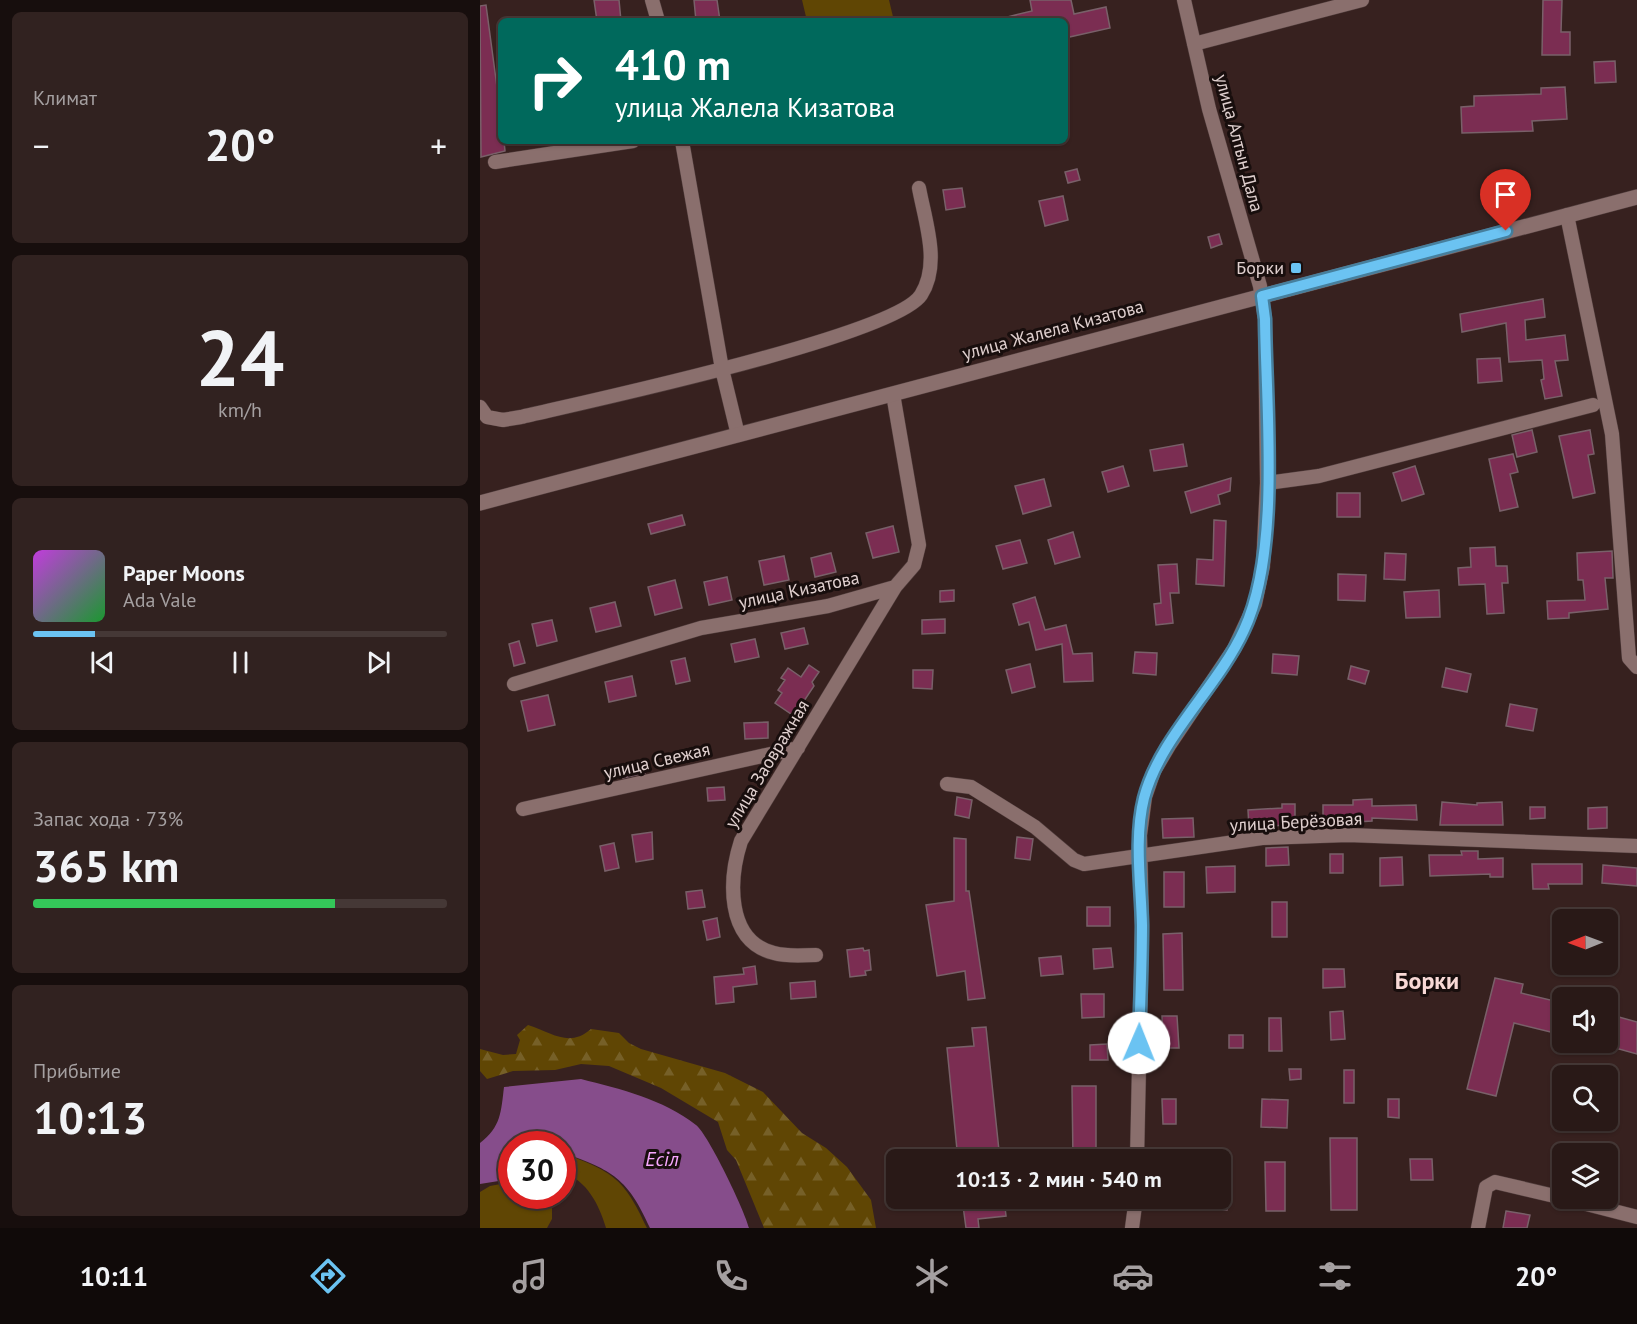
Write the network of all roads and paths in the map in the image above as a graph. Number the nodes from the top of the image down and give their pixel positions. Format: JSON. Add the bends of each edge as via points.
{"nodes":[{"id":1,"x":652,"y":0,"type":"edge"},
{"id":2,"x":1184,"y":0,"type":"edge"},
{"id":3,"x":1362,"y":0,"type":"edge"},
{"id":4,"x":657,"y":18,"type":"edge"},
{"id":5,"x":1194,"y":44,"type":"junction"},
{"id":6,"x":613,"y":144,"type":"edge"},
{"id":7,"x":683,"y":144,"type":"edge"},
{"id":8,"x":495,"y":162,"type":"dead end"},
{"id":9,"x":919,"y":188,"type":"dead end"},
{"id":10,"x":1637,"y":197,"type":"edge"},
{"id":11,"x":1567,"y":215,"type":"junction"},
{"id":12,"x":1262,"y":296,"type":"junction"},
{"id":13,"x":722,"y":369,"type":"junction"},
{"id":14,"x":893,"y":393,"type":"junction"},
{"id":15,"x":1593,"y":405,"type":"dead end"},
{"id":16,"x":480,"y":407,"type":"edge"},
{"id":17,"x":738,"y":435,"type":"junction"},
{"id":18,"x":1267,"y":483,"type":"junction"},
{"id":19,"x":480,"y":503,"type":"edge"},
{"id":20,"x":895,"y":587,"type":"junction"},
{"id":21,"x":1637,"y":667,"type":"edge"},
{"id":22,"x":514,"y":684,"type":"dead end"},
{"id":23,"x":798,"y":748,"type":"junction"},
{"id":24,"x":947,"y":784,"type":"dead end"},
{"id":25,"x":523,"y":809,"type":"dead end"},
{"id":26,"x":1637,"y":846,"type":"edge"},
{"id":27,"x":1140,"y":857,"type":"junction"},
{"id":28,"x":816,"y":955,"type":"dead end"},
{"id":29,"x":1137,"y":1149,"type":"edge"},
{"id":30,"x":1552,"y":1195,"type":"edge"},
{"id":31,"x":1135,"y":1209,"type":"edge"},
{"id":32,"x":1606,"y":1209,"type":"edge"},
{"id":33,"x":1637,"y":1217,"type":"edge"},
{"id":34,"x":1132,"y":1228,"type":"edge"},
{"id":35,"x":1478,"y":1228,"type":"edge"}],
"edges":[{"from":1,"to":4,"type":"street"},
{"from":2,"to":5,"type":"street","name":"улица Алтын Дала"},
{"from":3,"to":5,"type":"street"},
{"from":5,"to":12,"type":"street","name":"улица Алтын Дала"},
{"from":6,"to":8,"type":"street"},
{"from":7,"to":13,"type":"street"},
{"from":9,"to":13,"type":"street","via":[[931,260],[926,286],[911,306],[881,321]]},
{"from":10,"to":11,"type":"main road","name":"улица Жалела Кизатова"},
{"from":11,"to":12,"type":"main road","name":"улица Жалела Кизатова"},
{"from":11,"to":21,"type":"street","via":[[1612,434],[1628,649],[1629,658]]},
{"from":12,"to":14,"type":"main road","name":"улица Жалела Кизатова"},
{"from":12,"to":18,"type":"street","name":"улица Алтын Дала"},
{"from":13,"to":16,"type":"street","via":[[512,418],[487,417]]},
{"from":13,"to":17,"type":"street"},
{"from":14,"to":17,"type":"main road","name":"улица Жалела Кизатова"},
{"from":14,"to":20,"type":"street","via":[[919,545],[914,565]]},
{"from":15,"to":18,"type":"street","via":[[1319,476]]},
{"from":17,"to":19,"type":"main road","name":"улица Жалела Кизатова"},
{"from":18,"to":27,"type":"street","name":"улица Алтын Дала","via":[[1263,566],[1255,604],[1234,649],[1155,771],[1141,817]]},
{"from":20,"to":22,"type":"street","name":"улица Кизатова","via":[[828,606],[701,628]]},
{"from":20,"to":23,"type":"street","name":"улица Заовражная"},
{"from":23,"to":25,"type":"street","name":"улица Свежая"},
{"from":23,"to":28,"type":"street","name":"улица Заовражная","via":[[741,841],[733,873],[733,894],[741,927],[760,947],[785,955]]},
{"from":24,"to":27,"type":"street","name":"улица Берёзовая","via":[[971,787],[1084,864]]},
{"from":26,"to":27,"type":"street","name":"улица Берёзовая","via":[[1348,834],[1262,838]]},
{"from":27,"to":29,"type":"street","name":"улица Алтын Дала"},
{"from":30,"to":35,"type":"street","via":[[1490,1183]]},
{"from":31,"to":34,"type":"street"},
{"from":32,"to":33,"type":"street"}]}
